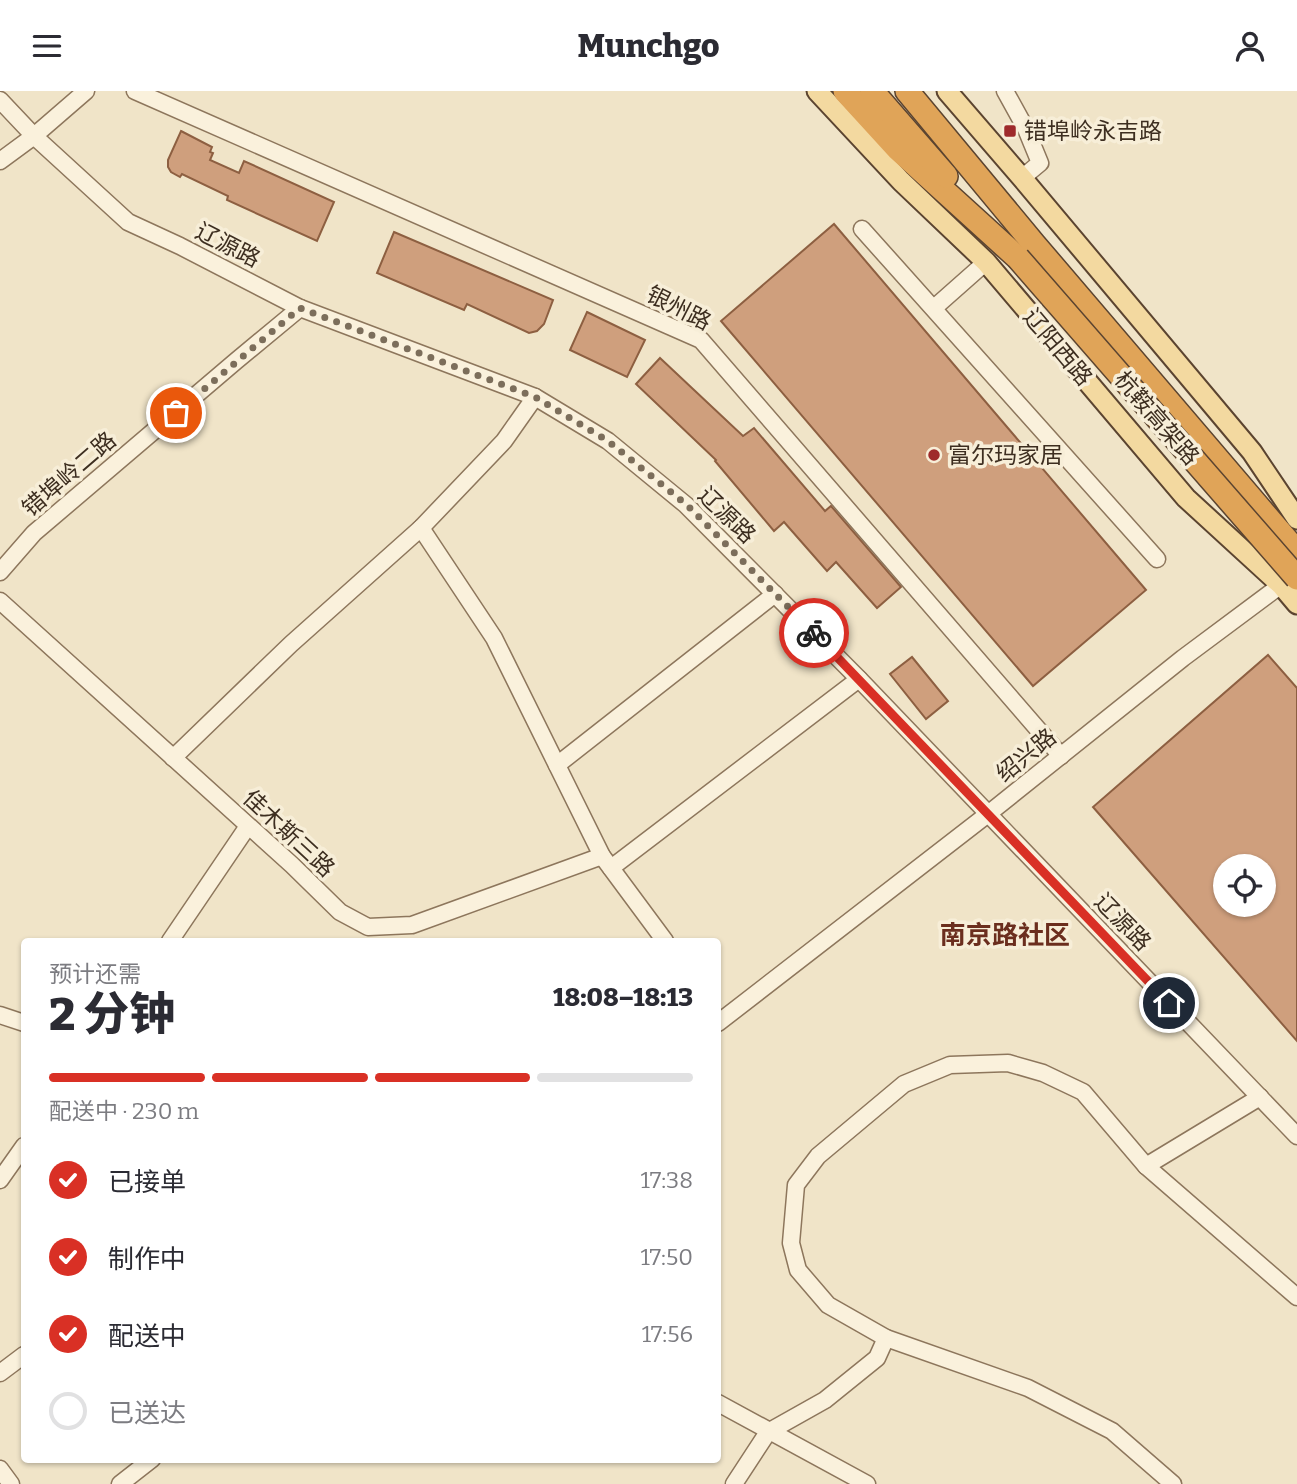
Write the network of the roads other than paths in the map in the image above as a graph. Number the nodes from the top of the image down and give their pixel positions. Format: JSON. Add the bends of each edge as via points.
{"nodes":[{"id":1,"x":86,"y":91,"type":"edge"},
{"id":2,"x":135,"y":91,"type":"edge"},
{"id":3,"x":817,"y":91,"type":"edge"},
{"id":4,"x":845,"y":91,"type":"edge"},
{"id":5,"x":872,"y":91,"type":"edge"},
{"id":6,"x":907,"y":91,"type":"edge"},
{"id":7,"x":925,"y":91,"type":"edge"},
{"id":8,"x":947,"y":91,"type":"edge"},
{"id":9,"x":1005,"y":91,"type":"edge"},
{"id":10,"x":0,"y":100,"type":"edge"},
{"id":11,"x":34,"y":136,"type":"junction"},
{"id":12,"x":0,"y":161,"type":"edge"},
{"id":13,"x":1022,"y":178,"type":"junction"},
{"id":14,"x":996,"y":197,"type":"junction"},
{"id":15,"x":862,"y":229,"type":"dead end"},
{"id":16,"x":1026,"y":251,"type":"junction"},
{"id":17,"x":986,"y":262,"type":"junction"},
{"id":18,"x":934,"y":307,"type":"junction"},
{"id":19,"x":300,"y":308,"type":"junction"},
{"id":20,"x":535,"y":397,"type":"junction"},
{"id":21,"x":1297,"y":519,"type":"edge"},
{"id":22,"x":421,"y":528,"type":"junction"},
{"id":23,"x":1297,"y":552,"type":"edge"},
{"id":24,"x":1157,"y":559,"type":"dead end"},
{"id":25,"x":0,"y":572,"type":"edge"},
{"id":26,"x":1292,"y":579,"type":"edge"},
{"id":27,"x":775,"y":594,"type":"junction"},
{"id":28,"x":0,"y":601,"type":"edge"},
{"id":29,"x":1297,"y":604,"type":"edge"},
{"id":30,"x":859,"y":679,"type":"junction"},
{"id":31,"x":1061,"y":756,"type":"junction"},
{"id":32,"x":173,"y":758,"type":"junction"},
{"id":33,"x":557,"y":765,"type":"junction"},
{"id":34,"x":988,"y":814,"type":"junction"},
{"id":35,"x":248,"y":826,"type":"junction"},
{"id":36,"x":607,"y":862,"type":"junction"},
{"id":37,"x":172,"y":938,"type":"edge"},
{"id":38,"x":664,"y":938,"type":"edge"},
{"id":39,"x":0,"y":1015,"type":"edge"},
{"id":40,"x":721,"y":1016,"type":"edge"},
{"id":41,"x":21,"y":1022,"type":"edge"},
{"id":42,"x":1260,"y":1097,"type":"junction"},
{"id":43,"x":1297,"y":1136,"type":"edge"},
{"id":44,"x":21,"y":1150,"type":"edge"},
{"id":45,"x":1146,"y":1166,"type":"junction"},
{"id":46,"x":0,"y":1179,"type":"edge"},
{"id":47,"x":1297,"y":1297,"type":"edge"},
{"id":48,"x":886,"y":1338,"type":"junction"},
{"id":49,"x":21,"y":1357,"type":"edge"},
{"id":50,"x":0,"y":1373,"type":"edge"},
{"id":51,"x":721,"y":1405,"type":"edge"},
{"id":52,"x":768,"y":1431,"type":"junction"},
{"id":53,"x":147,"y":1463,"type":"edge"},
{"id":54,"x":0,"y":1469,"type":"edge"},
{"id":55,"x":11,"y":1484,"type":"edge"},
{"id":56,"x":120,"y":1484,"type":"edge"},
{"id":57,"x":734,"y":1484,"type":"edge"},
{"id":58,"x":867,"y":1484,"type":"edge"},
{"id":59,"x":1173,"y":1484,"type":"edge"}],
"edges":[{"from":1,"to":11,"type":"street"},
{"from":2,"to":31,"type":"street","name":"银州路","via":[[701,340]]},
{"from":3,"to":17,"type":"main road","name":"辽阳西路","via":[[901,181]]},
{"from":4,"to":16,"type":"highway","via":[[898,149]]},
{"from":5,"to":16,"type":"highway"},
{"from":6,"to":14,"type":"highway"},
{"from":7,"to":14,"type":"highway"},
{"from":8,"to":13,"type":"main road"},
{"from":9,"to":13,"type":"street","via":[[1040,163]]},
{"from":10,"to":11,"type":"street","name":"辽源路"},
{"from":11,"to":12,"type":"street"},
{"from":11,"to":19,"type":"street","name":"辽源路","via":[[128,222]]},
{"from":13,"to":21,"type":"main road","via":[[1252,452]]},
{"from":14,"to":16,"type":"highway"},
{"from":15,"to":18,"type":"street"},
{"from":16,"to":23,"type":"highway","name":"杭鞍高架路"},
{"from":16,"to":26,"type":"highway","name":"杭鞍高架路","bridge":true},
{"from":17,"to":18,"type":"street"},
{"from":17,"to":26,"type":"main road","name":"辽阳西路","via":[[1186,498]]},
{"from":18,"to":24,"type":"street"},
{"from":19,"to":20,"type":"street","name":"辽源路"},
{"from":19,"to":25,"type":"street","name":"错埠岭二路","via":[[34,533]]},
{"from":20,"to":22,"type":"street","via":[[504,441]]},
{"from":20,"to":27,"type":"street","name":"辽源路","via":[[608,441],[687,505]]},
{"from":22,"to":32,"type":"street"},
{"from":22,"to":33,"type":"street","via":[[494,638]]},
{"from":26,"to":29,"type":"main road","name":"辽阳西路"},
{"from":26,"to":31,"type":"street","name":"绍兴路","via":[[1183,658]]},
{"from":27,"to":30,"type":"street","name":"辽源路"},
{"from":27,"to":33,"type":"street"},
{"from":28,"to":32,"type":"street","name":"佳木斯三路"},
{"from":30,"to":34,"type":"street","name":"辽源路"},
{"from":30,"to":36,"type":"street","name":"佳木斯三路"},
{"from":31,"to":34,"type":"street","name":"绍兴路"},
{"from":32,"to":35,"type":"street","name":"佳木斯三路"},
{"from":33,"to":36,"type":"street"},
{"from":34,"to":40,"type":"street","name":"绍兴路"},
{"from":34,"to":42,"type":"street","name":"辽源路"},
{"from":35,"to":36,"type":"street","name":"佳木斯三路","via":[[340,912],[368,927],[412,925]]},
{"from":35,"to":37,"type":"street"},
{"from":36,"to":38,"type":"street"},
{"from":39,"to":41,"type":"street"},
{"from":42,"to":43,"type":"street","name":"辽源路"},
{"from":42,"to":45,"type":"street"},
{"from":44,"to":46,"type":"street"},
{"from":45,"to":47,"type":"street"},
{"from":45,"to":48,"type":"street","via":[[1083,1092],[1044,1073],[1008,1063],[950,1065],[904,1084],[818,1156],[796,1185],[791,1243],[798,1270],[828,1305]]},
{"from":48,"to":52,"type":"street","via":[[877,1359],[825,1401]]},
{"from":48,"to":59,"type":"street","via":[[1028,1388],[1112,1431]]},
{"from":49,"to":50,"type":"street"},
{"from":51,"to":52,"type":"street"},
{"from":52,"to":57,"type":"street"},
{"from":52,"to":58,"type":"street"},
{"from":53,"to":56,"type":"street"},
{"from":54,"to":55,"type":"street"}]}
